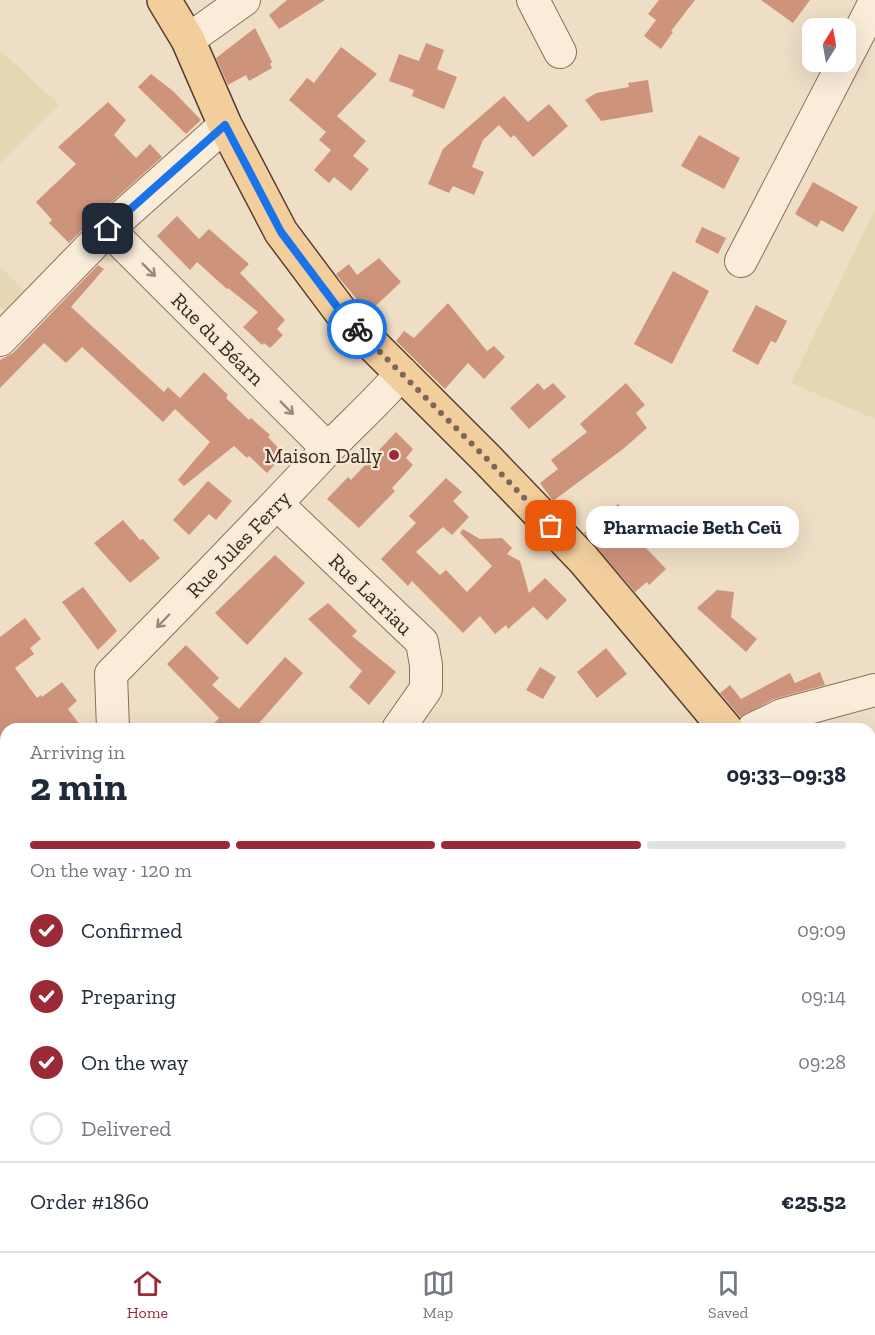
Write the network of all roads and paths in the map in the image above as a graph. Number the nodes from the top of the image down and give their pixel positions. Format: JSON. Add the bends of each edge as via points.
{"nodes":[{"id":1,"x":164,"y":0,"type":"edge"},
{"id":2,"x":244,"y":0,"type":"edge"},
{"id":3,"x":533,"y":0,"type":"edge"},
{"id":4,"x":875,"y":2,"type":"edge"},
{"id":5,"x":856,"y":39,"type":"edge"},
{"id":6,"x":188,"y":40,"type":"junction"},
{"id":7,"x":560,"y":52,"type":"dead end"},
{"id":8,"x":839,"y":72,"type":"edge"},
{"id":9,"x":225,"y":125,"type":"junction"},
{"id":10,"x":108,"y":229,"type":"junction"},
{"id":11,"x":741,"y":261,"type":"dead end"},
{"id":12,"x":0,"y":340,"type":"edge"},
{"id":13,"x":402,"y":373,"type":"junction"},
{"id":14,"x":328,"y":449,"type":"junction"},
{"id":15,"x":277,"y":504,"type":"junction"},
{"id":16,"x":875,"y":690,"type":"edge"},
{"id":17,"x":113,"y":723,"type":"edge"},
{"id":18,"x":402,"y":723,"type":"edge"},
{"id":19,"x":721,"y":723,"type":"edge"},
{"id":20,"x":765,"y":723,"type":"edge"}],
"edges":[{"from":1,"to":6,"type":"main road"},
{"from":2,"to":6,"type":"street"},
{"from":3,"to":7,"type":"street"},
{"from":4,"to":5,"type":"street"},
{"from":6,"to":9,"type":"main road"},
{"from":8,"to":11,"type":"street"},
{"from":9,"to":10,"type":"street"},
{"from":9,"to":13,"type":"main road","via":[[281,232],[344,316]]},
{"from":10,"to":12,"type":"street"},
{"from":10,"to":14,"type":"street","name":"Rue du Béarn","one_way":true},
{"from":13,"to":14,"type":"street","name":"Rue Jules Ferry"},
{"from":13,"to":19,"type":"main road","via":[[583,559]]},
{"from":14,"to":15,"type":"street","name":"Rue Jules Ferry"},
{"from":15,"to":17,"type":"street","name":"Rue Jules Ferry","one_way":true,"via":[[111,675]]},
{"from":15,"to":18,"type":"street","name":"Rue Larriau","via":[[422,642],[426,689]]},
{"from":16,"to":20,"type":"street"}]}
